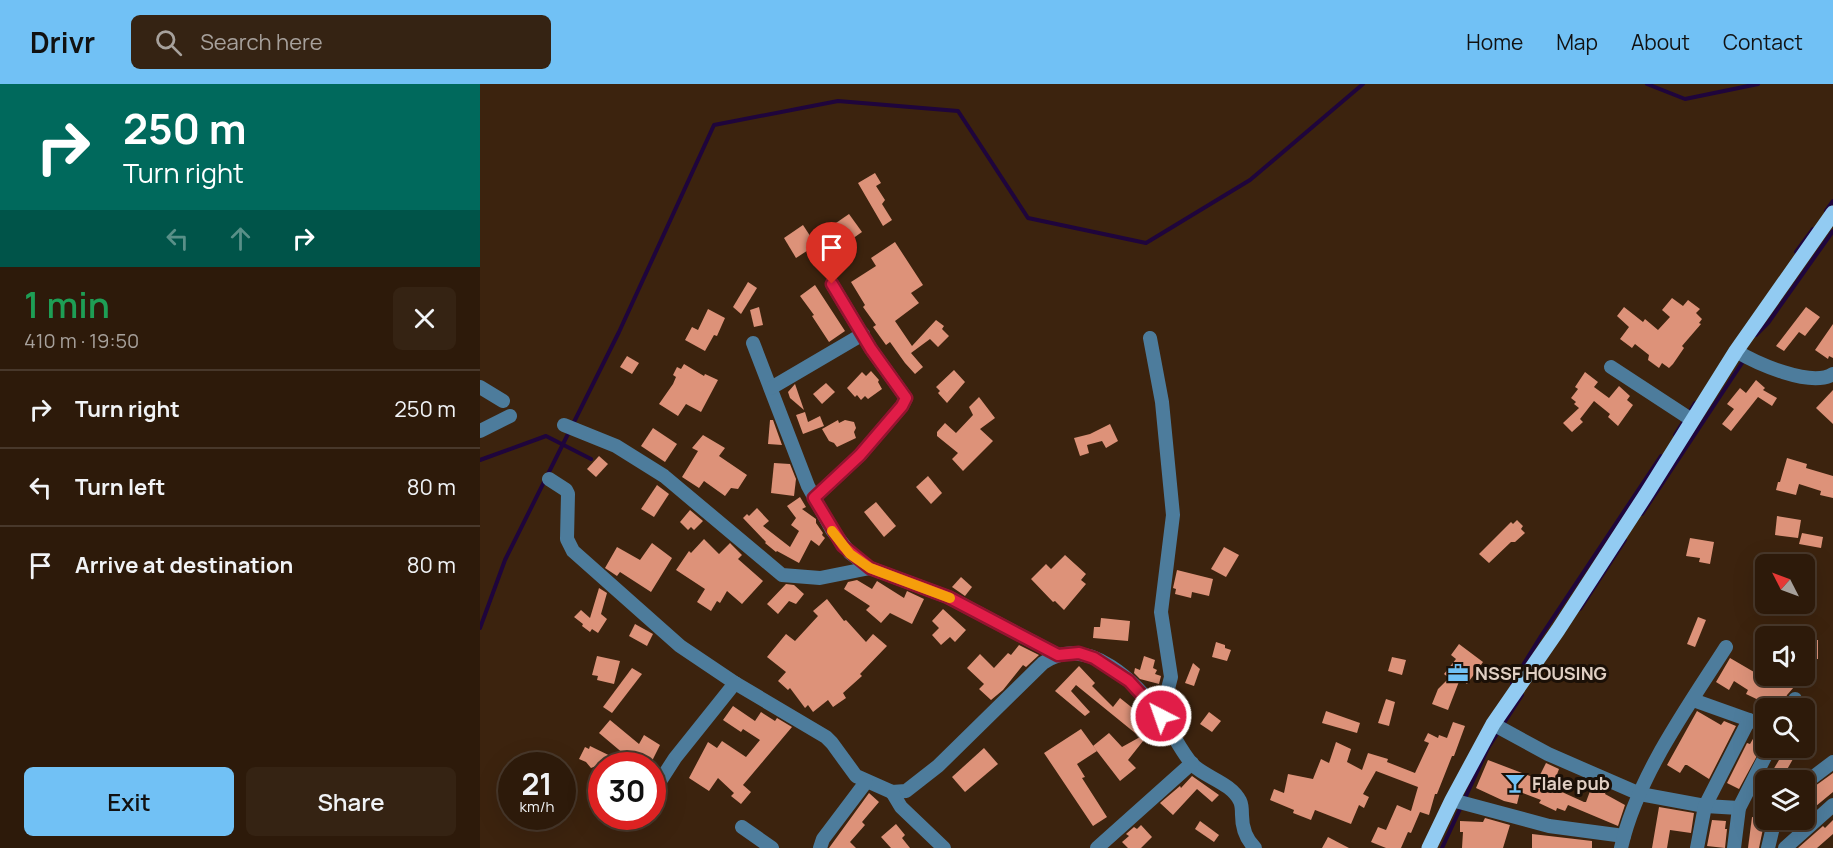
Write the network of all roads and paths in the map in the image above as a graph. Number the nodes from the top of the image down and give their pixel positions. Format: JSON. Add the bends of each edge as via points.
{"nodes":[{"id":1,"x":1833,"y":213,"type":"edge"},
{"id":2,"x":832,"y":284,"type":"dead end"},
{"id":3,"x":863,"y":334,"type":"junction"},
{"id":4,"x":1150,"y":338,"type":"dead end"},
{"id":5,"x":753,"y":343,"type":"dead end"},
{"id":6,"x":1736,"y":351,"type":"junction"},
{"id":7,"x":1611,"y":367,"type":"dead end"},
{"id":8,"x":1833,"y":374,"type":"edge"},
{"id":9,"x":480,"y":387,"type":"edge"},
{"id":10,"x":771,"y":388,"type":"junction"},
{"id":11,"x":503,"y":401,"type":"dead end"},
{"id":12,"x":510,"y":416,"type":"dead end"},
{"id":13,"x":1692,"y":420,"type":"junction"},
{"id":14,"x":564,"y":426,"type":"dead end"},
{"id":15,"x":480,"y":431,"type":"edge"},
{"id":16,"x":549,"y":479,"type":"dead end"},
{"id":17,"x":814,"y":498,"type":"junction"},
{"id":18,"x":870,"y":568,"type":"junction"},
{"id":19,"x":1726,"y":647,"type":"dead end"},
{"id":20,"x":1058,"y":655,"type":"junction"},
{"id":21,"x":735,"y":683,"type":"junction"},
{"id":22,"x":1693,"y":699,"type":"junction"},
{"id":23,"x":1161,"y":716,"type":"junction"},
{"id":24,"x":1749,"y":720,"type":"junction"},
{"id":25,"x":1755,"y":722,"type":"edge"},
{"id":26,"x":1493,"y":724,"type":"junction"},
{"id":27,"x":1764,"y":758,"type":"edge"},
{"id":28,"x":1833,"y":762,"type":"edge"},
{"id":29,"x":1192,"y":763,"type":"junction"},
{"id":30,"x":666,"y":772,"type":"edge"},
{"id":31,"x":1815,"y":776,"type":"edge"},
{"id":32,"x":866,"y":782,"type":"junction"},
{"id":33,"x":892,"y":792,"type":"junction"},
{"id":34,"x":1640,"y":794,"type":"junction"},
{"id":35,"x":1452,"y":801,"type":"junction"},
{"id":36,"x":1833,"y":805,"type":"edge"},
{"id":37,"x":1705,"y":806,"type":"junction"},
{"id":38,"x":1739,"y":808,"type":"junction"},
{"id":39,"x":742,"y":827,"type":"dead end"},
{"id":40,"x":1772,"y":830,"type":"edge"},
{"id":41,"x":1623,"y":842,"type":"edge"},
{"id":42,"x":772,"y":848,"type":"edge"},
{"id":43,"x":820,"y":848,"type":"edge"},
{"id":44,"x":944,"y":848,"type":"edge"},
{"id":45,"x":1097,"y":848,"type":"edge"},
{"id":46,"x":1255,"y":848,"type":"edge"},
{"id":47,"x":1429,"y":848,"type":"edge"},
{"id":48,"x":1697,"y":848,"type":"edge"},
{"id":49,"x":1734,"y":848,"type":"edge"},
{"id":50,"x":1768,"y":848,"type":"edge"},
{"id":51,"x":1785,"y":848,"type":"edge"}],
"edges":[{"from":1,"to":6,"type":"main road"},
{"from":2,"to":3,"type":"street"},
{"from":3,"to":10,"type":"street"},
{"from":3,"to":17,"type":"street","via":[[906,398],[860,455]]},
{"from":4,"to":23,"type":"street","via":[[1162,402],[1173,515],[1161,612],[1171,677]]},
{"from":5,"to":10,"type":"street"},
{"from":6,"to":8,"type":"street","via":[[1801,376],[1818,379]]},
{"from":6,"to":13,"type":"main road"},
{"from":7,"to":13,"type":"street"},
{"from":9,"to":11,"type":"street"},
{"from":10,"to":17,"type":"street"},
{"from":12,"to":15,"type":"street"},
{"from":13,"to":26,"type":"main road"},
{"from":14,"to":18,"type":"street","via":[[616,446],[664,476],[782,575],[820,578]]},
{"from":16,"to":21,"type":"street","via":[[568,494],[567,539],[573,551],[665,633]]},
{"from":17,"to":18,"type":"street","via":[[843,546]]},
{"from":18,"to":20,"type":"street","via":[[948,597]]},
{"from":19,"to":22,"type":"street"},
{"from":20,"to":23,"type":"street","via":[[1084,654],[1109,666],[1129,681]]},
{"from":20,"to":33,"type":"street","via":[[1043,663],[938,766],[906,791]]},
{"from":21,"to":30,"type":"street"},
{"from":21,"to":32,"type":"street","via":[[825,737],[856,776]]},
{"from":22,"to":24,"type":"street"},
{"from":22,"to":34,"type":"street"},
{"from":23,"to":29,"type":"street"},
{"from":24,"to":25,"type":"street"},
{"from":24,"to":37,"type":"street"},
{"from":26,"to":34,"type":"street","via":[[1548,754]]},
{"from":26,"to":35,"type":"main road"},
{"from":27,"to":38,"type":"street"},
{"from":28,"to":31,"type":"street"},
{"from":29,"to":45,"type":"street"},
{"from":29,"to":46,"type":"street","via":[[1241,801],[1246,835]]},
{"from":32,"to":33,"type":"street"},
{"from":32,"to":43,"type":"street"},
{"from":33,"to":44,"type":"street","via":[[901,807]]},
{"from":34,"to":37,"type":"street"},
{"from":34,"to":41,"type":"street"},
{"from":35,"to":41,"type":"street"},
{"from":35,"to":47,"type":"main road"},
{"from":36,"to":51,"type":"street"},
{"from":37,"to":38,"type":"street"},
{"from":37,"to":48,"type":"street"},
{"from":38,"to":49,"type":"street"},
{"from":39,"to":42,"type":"street"},
{"from":40,"to":50,"type":"street"}]}
